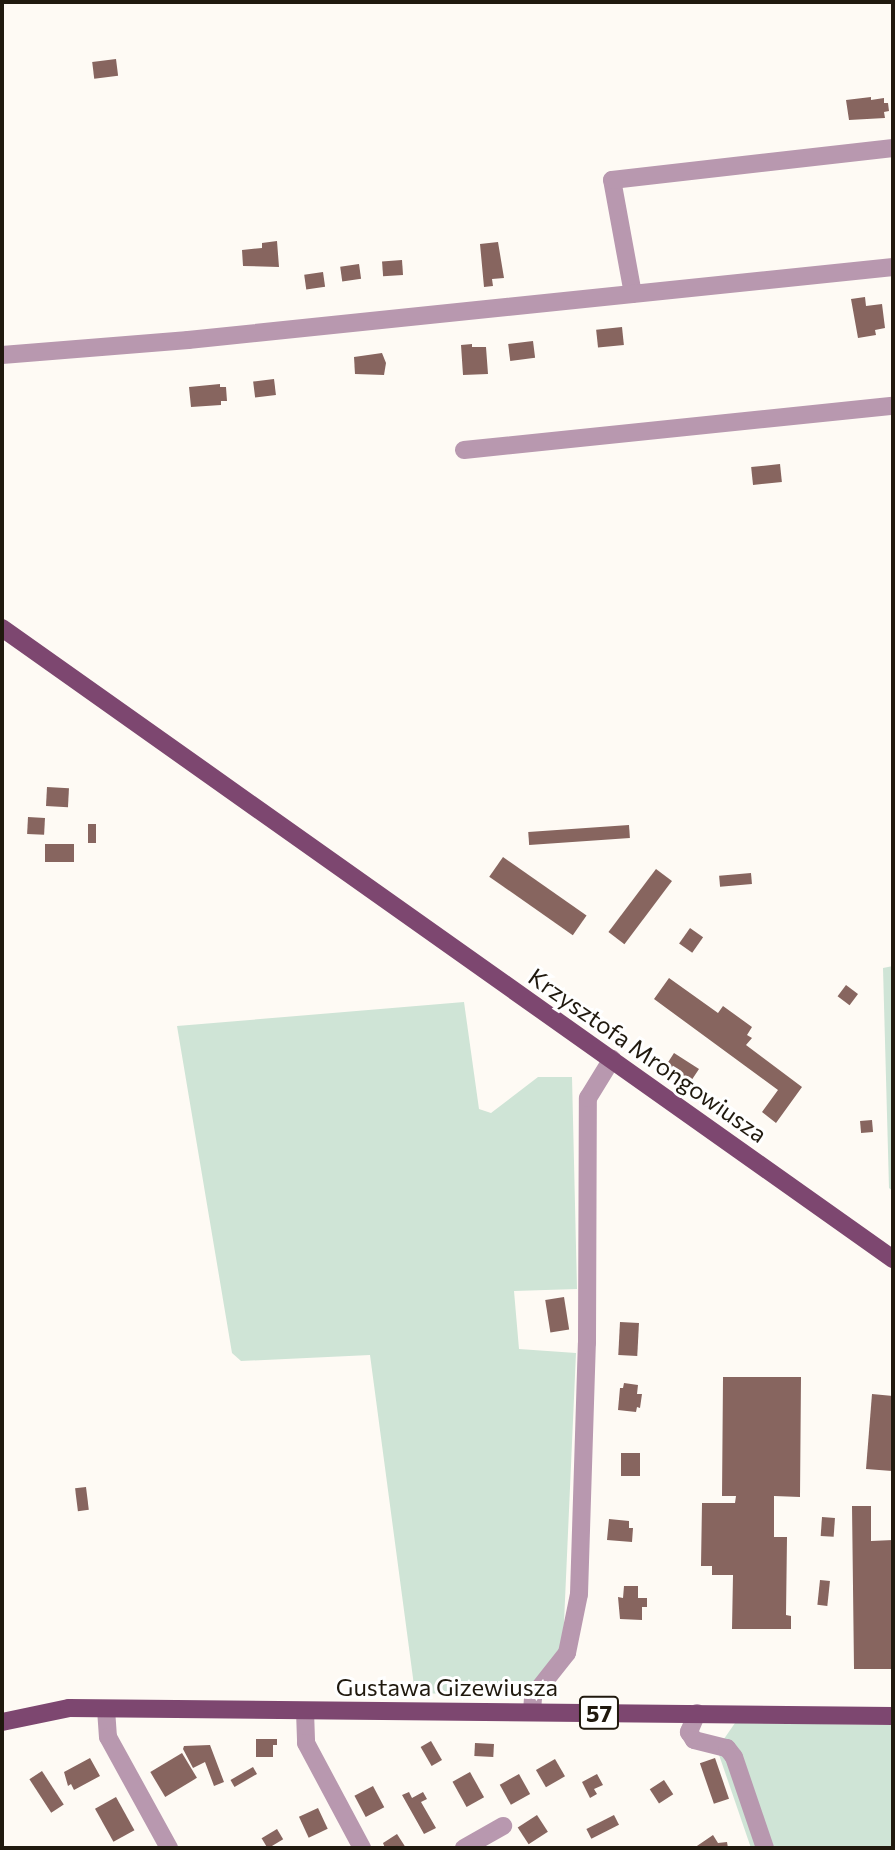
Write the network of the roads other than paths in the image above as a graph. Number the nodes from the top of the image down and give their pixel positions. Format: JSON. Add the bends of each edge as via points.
{"nodes":[{"id":1,"x":893,"y":148,"type":"edge"},
{"id":2,"x":893,"y":267,"type":"edge"},
{"id":3,"x":633,"y":294,"type":"junction"},
{"id":4,"x":2,"y":355,"type":"edge"},
{"id":5,"x":893,"y":406,"type":"edge"},
{"id":6,"x":464,"y":450,"type":"dead end"},
{"id":7,"x":2,"y":628,"type":"edge"},
{"id":8,"x":612,"y":1059,"type":"junction"},
{"id":9,"x":893,"y":1259,"type":"edge"},
{"id":10,"x":106,"y":1709,"type":"junction"},
{"id":11,"x":305,"y":1711,"type":"junction"},
{"id":12,"x":532,"y":1712,"type":"junction"},
{"id":13,"x":697,"y":1713,"type":"junction"},
{"id":14,"x":893,"y":1716,"type":"edge"},
{"id":15,"x":2,"y":1722,"type":"edge"},
{"id":16,"x":503,"y":1826,"type":"dead end"},
{"id":17,"x":169,"y":1848,"type":"edge"},
{"id":18,"x":362,"y":1848,"type":"edge"},
{"id":19,"x":464,"y":1848,"type":"edge"},
{"id":20,"x":765,"y":1848,"type":"edge"}],
"edges":[{"from":1,"to":3,"type":"street","via":[[612,180]]},
{"from":2,"to":3,"type":"street"},
{"from":3,"to":4,"type":"street"},
{"from":5,"to":6,"type":"street"},
{"from":7,"to":8,"type":"main road","name":"Krzysztofa Mrongowiusza"},
{"from":8,"to":9,"type":"main road","name":"Krzysztofa Mrongowiusza"},
{"from":8,"to":12,"type":"street","via":[[587,1098],[587,1343],[579,1594],[568,1653],[534,1696]]},
{"from":10,"to":11,"type":"main road","name":"Gustawa Gizewiusza","number":"57"},
{"from":10,"to":15,"type":"main road","name":"Gustawa Gizewiusza","number":"57","via":[[69,1707]]},
{"from":10,"to":17,"type":"street","via":[[108,1738]]},
{"from":11,"to":12,"type":"main road","name":"Gustawa Gizewiusza","number":"57"},
{"from":11,"to":18,"type":"street","via":[[306,1743]]},
{"from":12,"to":13,"type":"main road","name":"Gustawa Gizewiusza","number":"57"},
{"from":13,"to":14,"type":"main road","name":"Gustawa Gizewiusza","number":"57"},
{"from":13,"to":20,"type":"street","via":[[689,1732],[694,1740],[727,1748],[734,1757]]},
{"from":16,"to":19,"type":"street"}]}
